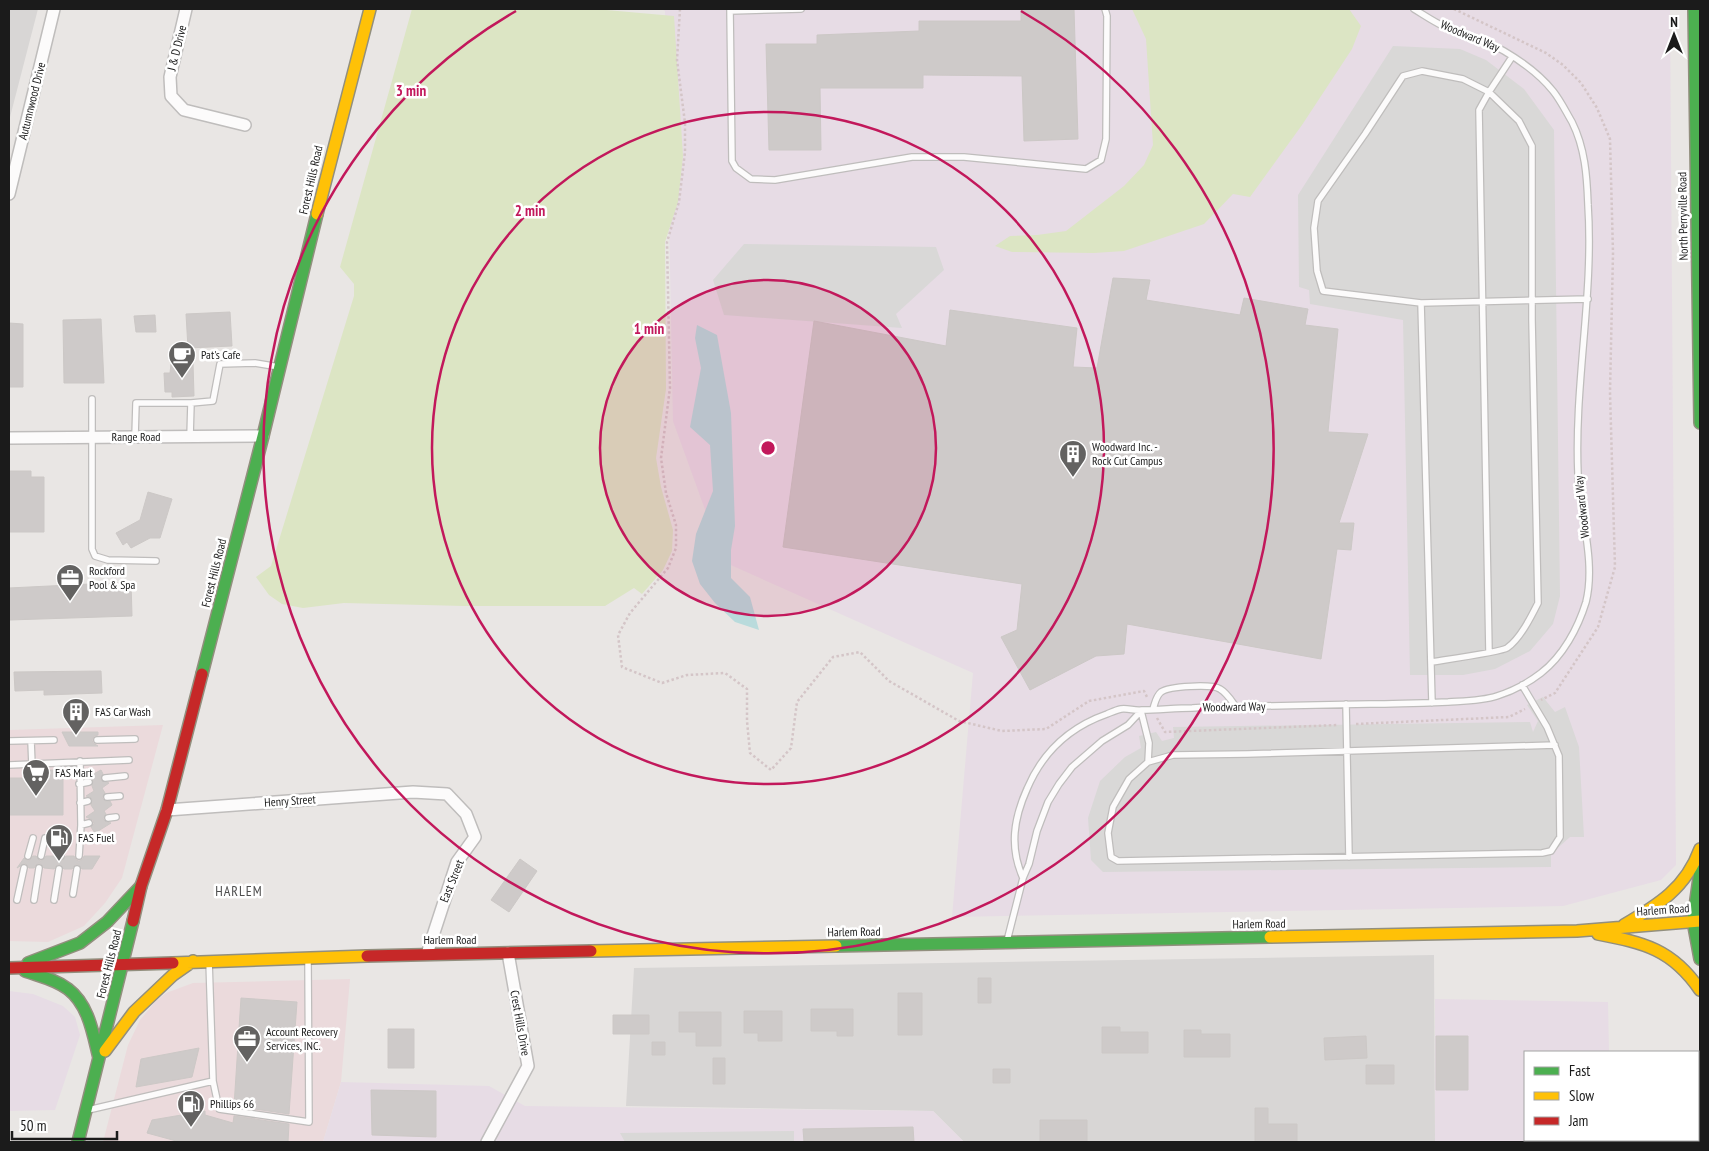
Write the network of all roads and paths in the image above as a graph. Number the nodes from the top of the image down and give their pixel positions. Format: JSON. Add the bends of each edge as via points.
{"nodes":[{"id":1,"x":54,"y":9,"type":"edge"},
{"id":2,"x":186,"y":9,"type":"edge"},
{"id":3,"x":370,"y":9,"type":"edge"},
{"id":4,"x":680,"y":9,"type":"edge"},
{"id":5,"x":801,"y":9,"type":"edge"},
{"id":6,"x":1105,"y":9,"type":"edge"},
{"id":7,"x":1414,"y":9,"type":"edge"},
{"id":8,"x":1454,"y":9,"type":"edge"},
{"id":9,"x":1694,"y":9,"type":"edge"},
{"id":10,"x":730,"y":10,"type":"edge"},
{"id":11,"x":1512,"y":57,"type":"junction"},
{"id":12,"x":1489,"y":92,"type":"junction"},
{"id":13,"x":245,"y":125,"type":"dead end"},
{"id":14,"x":9,"y":194,"type":"edge"},
{"id":15,"x":1588,"y":299,"type":"junction"},
{"id":16,"x":1532,"y":301,"type":"junction"},
{"id":17,"x":1484,"y":302,"type":"junction"},
{"id":18,"x":1421,"y":303,"type":"junction"},
{"id":19,"x":280,"y":368,"type":"junction"},
{"id":20,"x":92,"y":398,"type":"dead end"},
{"id":21,"x":191,"y":403,"type":"junction"},
{"id":22,"x":1700,"y":423,"type":"edge"},
{"id":23,"x":263,"y":436,"type":"junction"},
{"id":24,"x":134,"y":437,"type":"junction"},
{"id":25,"x":190,"y":437,"type":"junction"},
{"id":26,"x":9,"y":438,"type":"edge"},
{"id":27,"x":92,"y":438,"type":"junction"},
{"id":28,"x":156,"y":561,"type":"dead end"},
{"id":29,"x":1489,"y":652,"type":"junction"},
{"id":30,"x":1431,"y":662,"type":"junction"},
{"id":31,"x":1522,"y":685,"type":"junction"},
{"id":32,"x":1432,"y":703,"type":"junction"},
{"id":33,"x":1346,"y":704,"type":"junction"},
{"id":34,"x":1534,"y":704,"type":"junction"},
{"id":35,"x":1236,"y":707,"type":"junction"},
{"id":36,"x":1153,"y":709,"type":"junction"},
{"id":37,"x":1141,"y":710,"type":"junction"},
{"id":38,"x":1346,"y":724,"type":"junction"},
{"id":39,"x":135,"y":739,"type":"dead end"},
{"id":40,"x":54,"y":740,"type":"dead end"},
{"id":41,"x":98,"y":740,"type":"dead end"},
{"id":42,"x":9,"y":741,"type":"edge"},
{"id":43,"x":31,"y":741,"type":"junction"},
{"id":44,"x":1555,"y":745,"type":"junction"},
{"id":45,"x":1347,"y":751,"type":"junction"},
{"id":46,"x":129,"y":760,"type":"dead end"},
{"id":47,"x":80,"y":761,"type":"junction"},
{"id":48,"x":1148,"y":762,"type":"junction"},
{"id":49,"x":32,"y":765,"type":"junction"},
{"id":50,"x":9,"y":766,"type":"edge"},
{"id":51,"x":125,"y":776,"type":"dead end"},
{"id":52,"x":105,"y":778,"type":"dead end"},
{"id":53,"x":90,"y":782,"type":"dead end"},
{"id":54,"x":79,"y":784,"type":"junction"},
{"id":55,"x":413,"y":792,"type":"joint"},
{"id":56,"x":120,"y":796,"type":"dead end"},
{"id":57,"x":107,"y":797,"type":"dead end"},
{"id":58,"x":88,"y":801,"type":"dead end"},
{"id":59,"x":80,"y":803,"type":"junction"},
{"id":60,"x":167,"y":810,"type":"junction"},
{"id":61,"x":116,"y":817,"type":"dead end"},
{"id":62,"x":108,"y":818,"type":"dead end"},
{"id":63,"x":89,"y":823,"type":"dead end"},
{"id":64,"x":81,"y":824,"type":"junction"},
{"id":65,"x":33,"y":838,"type":"dead end"},
{"id":66,"x":45,"y":838,"type":"dead end"},
{"id":67,"x":63,"y":838,"type":"dead end"},
{"id":68,"x":1700,"y":848,"type":"edge"},
{"id":69,"x":28,"y":856,"type":"dead end"},
{"id":70,"x":41,"y":856,"type":"dead end"},
{"id":71,"x":61,"y":856,"type":"dead end"},
{"id":72,"x":79,"y":856,"type":"dead end"},
{"id":73,"x":1349,"y":857,"type":"junction"},
{"id":74,"x":24,"y":868,"type":"dead end"},
{"id":75,"x":38,"y":868,"type":"dead end"},
{"id":76,"x":59,"y":869,"type":"dead end"},
{"id":77,"x":77,"y":869,"type":"dead end"},
{"id":78,"x":1700,"y":871,"type":"edge"},
{"id":79,"x":1023,"y":878,"type":"junction"},
{"id":80,"x":141,"y":886,"type":"junction"},
{"id":81,"x":73,"y":894,"type":"dead end"},
{"id":82,"x":17,"y":900,"type":"dead end"},
{"id":83,"x":34,"y":900,"type":"dead end"},
{"id":84,"x":54,"y":900,"type":"dead end"},
{"id":85,"x":1697,"y":921,"type":"edge"},
{"id":86,"x":1577,"y":930,"type":"junction"},
{"id":87,"x":1007,"y":943,"type":"junction"},
{"id":88,"x":508,"y":953,"type":"junction"},
{"id":89,"x":427,"y":954,"type":"junction"},
{"id":90,"x":308,"y":958,"type":"junction"},
{"id":91,"x":1700,"y":959,"type":"edge"},
{"id":92,"x":209,"y":960,"type":"junction"},
{"id":93,"x":193,"y":961,"type":"junction"},
{"id":94,"x":123,"y":964,"type":"junction"},
{"id":95,"x":13,"y":968,"type":"edge"},
{"id":96,"x":1700,"y":990,"type":"edge"},
{"id":97,"x":100,"y":1058,"type":"junction"},
{"id":98,"x":213,"y":1081,"type":"junction"},
{"id":99,"x":86,"y":1111,"type":"junction"},
{"id":100,"x":78,"y":1142,"type":"edge"},
{"id":101,"x":487,"y":1142,"type":"edge"}],
"edges":[{"from":1,"to":14,"type":"street","name":"Autumnwood Drive"},
{"from":2,"to":13,"type":"street","name":"J & D Drive","via":[[170,77],[170,96],[184,110]]},
{"from":3,"to":19,"type":"main road","name":"Forest Hills Road","via":[[336,133]]},
{"from":4,"to":36,"type":"path","via":[[677,60],[685,123],[685,152],[679,202],[667,242],[670,388],[660,458],[676,525],[676,548],[668,568],[630,613],[618,635],[622,667],[662,683],[687,675],[725,673],[747,689],[750,753],[771,770],[791,748],[797,702],[833,657],[860,652],[889,681],[959,721],[1002,731],[1046,729],[1089,700],[1144,691]]},
{"from":5,"to":10,"type":"lane"},
{"from":6,"to":10,"type":"lane","via":[[1106,139],[1101,160],[1086,169],[964,157],[912,157],[774,180],[751,178],[736,168],[732,161]]},
{"from":7,"to":11,"type":"lane","name":"Woodward Way","via":[[1443,26]]},
{"from":8,"to":34,"type":"path","via":[[1563,64],[1597,108],[1610,139],[1614,253],[1610,392],[1615,567],[1598,627],[1555,693]]},
{"from":9,"to":22,"type":"main road","name":"North Perryville Road"},
{"from":11,"to":12,"type":"lane"},
{"from":11,"to":15,"type":"lane","name":"Woodward Way","via":[[1553,91],[1584,151],[1590,228]]},
{"from":12,"to":16,"type":"lane","via":[[1519,121],[1532,146]]},
{"from":12,"to":17,"type":"lane","via":[[1479,110]]},
{"from":12,"to":18,"type":"lane","via":[[1463,79],[1422,71],[1403,76],[1318,201],[1314,228],[1317,271],[1323,291]]},
{"from":15,"to":16,"type":"lane"},
{"from":15,"to":31,"type":"lane","name":"Woodward Way","via":[[1581,373],[1578,475],[1588,565],[1586,601],[1570,639],[1558,656],[1544,671]]},
{"from":16,"to":17,"type":"lane"},
{"from":16,"to":29,"type":"lane","via":[[1538,603],[1528,624],[1506,649]]},
{"from":17,"to":18,"type":"lane"},
{"from":17,"to":29,"type":"lane"},
{"from":18,"to":30,"type":"lane"},
{"from":19,"to":21,"type":"lane","via":[[255,363],[220,364],[213,401]]},
{"from":19,"to":23,"type":"main road","name":"Forest Hills Road"},
{"from":20,"to":27,"type":"lane"},
{"from":21,"to":24,"type":"lane","via":[[136,403]]},
{"from":21,"to":25,"type":"lane"},
{"from":23,"to":25,"type":"street","name":"Range Road"},
{"from":23,"to":60,"type":"main road","name":"Forest Hills Road"},
{"from":24,"to":25,"type":"street","name":"Range Road"},
{"from":24,"to":27,"type":"street","name":"Range Road"},
{"from":26,"to":27,"type":"street","name":"Range Road"},
{"from":27,"to":28,"type":"lane","via":[[95,556],[108,560]]},
{"from":29,"to":30,"type":"lane"},
{"from":30,"to":32,"type":"lane"},
{"from":31,"to":32,"type":"lane","name":"Woodward Way","via":[[1495,697]]},
{"from":31,"to":34,"type":"lane"},
{"from":32,"to":33,"type":"lane","name":"Woodward Way"},
{"from":33,"to":35,"type":"lane","name":"Woodward Way"},
{"from":33,"to":38,"type":"lane"},
{"from":34,"to":38,"type":"path","via":[[1509,717]]},
{"from":34,"to":44,"type":"lane"},
{"from":35,"to":36,"type":"lane","name":"Woodward Way"},
{"from":35,"to":36,"type":"lane","via":[[1219,688],[1208,686],[1169,688],[1160,692]]},
{"from":36,"to":37,"type":"lane","name":"Woodward Way"},
{"from":36,"to":38,"type":"path","via":[[1165,732]]},
{"from":37,"to":48,"type":"lane","via":[[1149,743]]},
{"from":37,"to":79,"type":"lane","via":[[1128,725],[1087,753],[1058,784],[1042,815]]},
{"from":37,"to":79,"type":"lane","name":"Woodward Way","via":[[1121,709],[1076,728],[1039,764],[1021,802],[1015,832],[1016,862]]},
{"from":38,"to":45,"type":"lane"},
{"from":39,"to":41,"type":"lane"},
{"from":40,"to":43,"type":"lane"},
{"from":42,"to":43,"type":"lane"},
{"from":43,"to":49,"type":"lane"},
{"from":44,"to":45,"type":"lane"},
{"from":44,"to":73,"type":"lane","via":[[1559,756],[1560,837],[1551,851]]},
{"from":45,"to":48,"type":"lane","via":[[1173,755]]},
{"from":45,"to":73,"type":"lane"},
{"from":46,"to":47,"type":"lane"},
{"from":47,"to":49,"type":"lane"},
{"from":47,"to":54,"type":"lane"},
{"from":48,"to":73,"type":"lane","via":[[1128,780],[1113,807],[1108,833],[1111,856],[1118,861]]},
{"from":49,"to":50,"type":"lane"},
{"from":51,"to":52,"type":"lane"},
{"from":53,"to":54,"type":"lane"},
{"from":54,"to":59,"type":"lane"},
{"from":55,"to":60,"type":"street","name":"Henry Street"},
{"from":55,"to":89,"type":"street","name":"East Street","via":[[447,794],[466,814],[475,837],[458,862]]},
{"from":56,"to":57,"type":"lane"},
{"from":58,"to":59,"type":"lane"},
{"from":59,"to":64,"type":"lane"},
{"from":60,"to":80,"type":"main road","name":"Forest Hills Road"},
{"from":61,"to":62,"type":"lane"},
{"from":63,"to":64,"type":"lane"},
{"from":64,"to":72,"type":"lane"},
{"from":65,"to":69,"type":"lane"},
{"from":66,"to":70,"type":"lane"},
{"from":67,"to":71,"type":"lane"},
{"from":68,"to":86,"type":"main road","via":[[1689,874],[1656,906],[1624,925]]},
{"from":74,"to":82,"type":"lane"},
{"from":75,"to":83,"type":"lane"},
{"from":76,"to":84,"type":"lane"},
{"from":77,"to":81,"type":"lane"},
{"from":78,"to":85,"type":"main road"},
{"from":79,"to":87,"type":"lane"},
{"from":80,"to":94,"type":"main road","name":"Forest Hills Road"},
{"from":80,"to":95,"type":"main road","via":[[108,922],[80,943]]},
{"from":85,"to":86,"type":"main road","name":"Harlem Road"},
{"from":85,"to":91,"type":"main road"},
{"from":86,"to":87,"type":"main road","name":"Harlem Road"},
{"from":86,"to":96,"type":"main road","via":[[1638,942],[1662,952],[1680,965]]},
{"from":87,"to":88,"type":"main road","name":"Harlem Road"},
{"from":88,"to":89,"type":"main road","name":"Harlem Road"},
{"from":88,"to":101,"type":"street","name":"Crest Hills Drive","via":[[528,1066]]},
{"from":89,"to":90,"type":"main road","name":"Harlem Road"},
{"from":90,"to":92,"type":"main road","name":"Harlem Road"},
{"from":90,"to":98,"type":"lane","via":[[309,1122],[219,1110]]},
{"from":92,"to":93,"type":"main road","name":"Harlem Road"},
{"from":92,"to":98,"type":"lane"},
{"from":93,"to":94,"type":"main road","name":"Harlem Road"},
{"from":93,"to":97,"type":"main road","via":[[134,1012]]},
{"from":94,"to":95,"type":"main road","name":"Harlem Road"},
{"from":94,"to":97,"type":"main road","name":"Forest Hills Road"},
{"from":95,"to":97,"type":"main road","via":[[60,983],[73,992],[83,1006]]},
{"from":97,"to":99,"type":"main road","name":"Forest Hills Road"},
{"from":98,"to":99,"type":"lane"},
{"from":99,"to":100,"type":"main road","name":"Forest Hills Road"}]}
